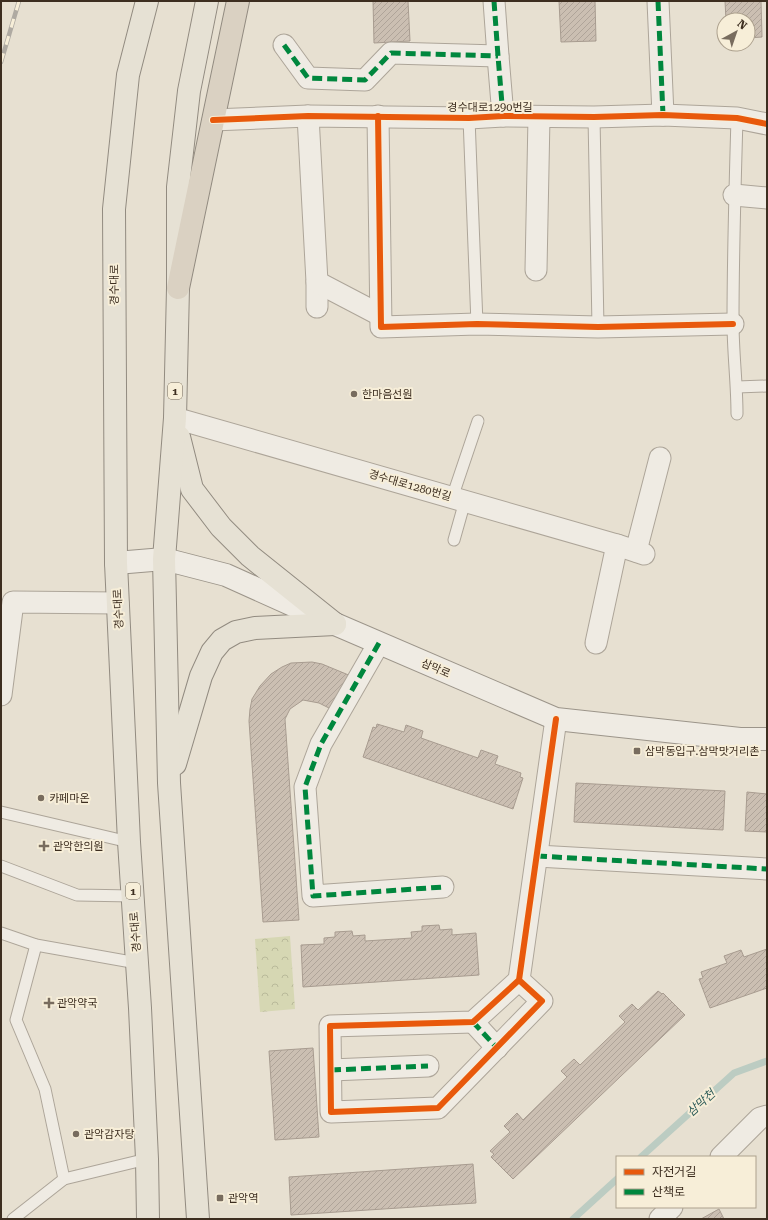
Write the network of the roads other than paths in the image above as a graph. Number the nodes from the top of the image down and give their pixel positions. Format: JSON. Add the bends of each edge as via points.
{"nodes":[{"id":1,"x":147,"y":1,"type":"edge"},
{"id":2,"x":207,"y":1,"type":"edge"},
{"id":3,"x":238,"y":1,"type":"edge"},
{"id":4,"x":494,"y":1,"type":"edge"},
{"id":5,"x":658,"y":1,"type":"edge"},
{"id":6,"x":284,"y":45,"type":"dead end"},
{"id":7,"x":498,"y":56,"type":"junction"},
{"id":8,"x":663,"y":115,"type":"junction"},
{"id":9,"x":308,"y":116,"type":"junction"},
{"id":10,"x":378,"y":116,"type":"junction"},
{"id":11,"x":503,"y":116,"type":"junction"},
{"id":12,"x":539,"y":117,"type":"junction"},
{"id":13,"x":594,"y":117,"type":"junction"},
{"id":14,"x":469,"y":118,"type":"junction"},
{"id":15,"x":737,"y":118,"type":"junction"},
{"id":16,"x":213,"y":120,"type":"junction"},
{"id":17,"x":767,"y":124,"type":"edge"},
{"id":18,"x":734,"y":195,"type":"junction"},
{"id":19,"x":767,"y":198,"type":"edge"},
{"id":20,"x":536,"y":270,"type":"dead end"},
{"id":21,"x":317,"y":282,"type":"junction"},
{"id":22,"x":178,"y":288,"type":"junction"},
{"id":23,"x":317,"y":307,"type":"dead end"},
{"id":24,"x":380,"y":315,"type":"junction"},
{"id":25,"x":477,"y":324,"type":"junction"},
{"id":26,"x":733,"y":324,"type":"junction"},
{"id":27,"x":598,"y":327,"type":"junction"},
{"id":28,"x":767,"y":386,"type":"edge"},
{"id":29,"x":737,"y":387,"type":"junction"},
{"id":30,"x":737,"y":414,"type":"dead end"},
{"id":31,"x":175,"y":418,"type":"junction"},
{"id":32,"x":478,"y":421,"type":"dead end"},
{"id":33,"x":660,"y":458,"type":"dead end"},
{"id":34,"x":459,"y":500,"type":"junction"},
{"id":35,"x":454,"y":540,"type":"dead end"},
{"id":36,"x":632,"y":550,"type":"junction"},
{"id":37,"x":164,"y":559,"type":"junction"},
{"id":38,"x":116,"y":564,"type":"junction"},
{"id":39,"x":118,"y":603,"type":"junction"},
{"id":40,"x":335,"y":624,"type":"junction"},
{"id":41,"x":379,"y":643,"type":"junction"},
{"id":42,"x":596,"y":643,"type":"dead end"},
{"id":43,"x":1,"y":695,"type":"edge"},
{"id":44,"x":556,"y":719,"type":"junction"},
{"id":45,"x":767,"y":739,"type":"edge"},
{"id":46,"x":169,"y":783,"type":"junction"},
{"id":47,"x":1,"y":812,"type":"edge"},
{"id":48,"x":129,"y":842,"type":"junction"},
{"id":49,"x":537,"y":856,"type":"junction"},
{"id":50,"x":1,"y":866,"type":"edge"},
{"id":51,"x":767,"y":869,"type":"edge"},
{"id":52,"x":443,"y":887,"type":"dead end"},
{"id":53,"x":133,"y":896,"type":"junction"},
{"id":54,"x":1,"y":933,"type":"edge"},
{"id":55,"x":36,"y":945,"type":"junction"},
{"id":56,"x":137,"y":963,"type":"junction"},
{"id":57,"x":519,"y":980,"type":"junction"},
{"id":58,"x":473,"y":1022,"type":"junction"},
{"id":59,"x":497,"y":1048,"type":"junction"},
{"id":60,"x":428,"y":1066,"type":"dead end"},
{"id":61,"x":331,"y":1070,"type":"junction"},
{"id":62,"x":767,"y":1116,"type":"edge"},
{"id":63,"x":722,"y":1156,"type":"edge"},
{"id":64,"x":147,"y":1159,"type":"junction"},
{"id":65,"x":64,"y":1179,"type":"junction"},
{"id":66,"x":671,"y":1208,"type":"edge"},
{"id":67,"x":13,"y":1219,"type":"edge"},
{"id":68,"x":148,"y":1219,"type":"edge"},
{"id":69,"x":198,"y":1219,"type":"edge"},
{"id":70,"x":660,"y":1219,"type":"edge"}],
"edges":[{"from":1,"to":38,"type":"main road","name":"경수대로","number":"1","via":[[128,75],[114,209]]},
{"from":2,"to":22,"type":"main road","number":"1","via":[[189,91],[178,187]]},
{"from":3,"to":16,"type":"highway"},
{"from":4,"to":7,"type":"street"},
{"from":5,"to":8,"type":"street"},
{"from":6,"to":7,"type":"street","via":[[308,78],[365,80],[391,53]]},
{"from":7,"to":11,"type":"street"},
{"from":8,"to":13,"type":"street","name":"경수대로1290번길"},
{"from":8,"to":15,"type":"street","name":"경수대로1290번길"},
{"from":9,"to":10,"type":"street","name":"경수대로1290번길"},
{"from":9,"to":16,"type":"street","name":"경수대로1290번길"},
{"from":9,"to":21,"type":"street"},
{"from":10,"to":14,"type":"street","name":"경수대로1290번길"},
{"from":10,"to":24,"type":"street"},
{"from":11,"to":12,"type":"street","name":"경수대로1290번길"},
{"from":11,"to":14,"type":"street","name":"경수대로1290번길"},
{"from":12,"to":13,"type":"street","name":"경수대로1290번길"},
{"from":12,"to":20,"type":"street"},
{"from":13,"to":27,"type":"lane"},
{"from":14,"to":25,"type":"lane","name":"경수대로1290번길"},
{"from":15,"to":17,"type":"street","name":"경수대로1290번길"},
{"from":15,"to":18,"type":"lane"},
{"from":16,"to":22,"type":"highway"},
{"from":18,"to":19,"type":"street"},
{"from":18,"to":26,"type":"lane"},
{"from":21,"to":23,"type":"street"},
{"from":21,"to":24,"type":"street"},
{"from":22,"to":31,"type":"main road","number":"1"},
{"from":24,"to":25,"type":"street","via":[[381,327]]},
{"from":25,"to":27,"type":"street"},
{"from":26,"to":27,"type":"street"},
{"from":26,"to":29,"type":"lane"},
{"from":28,"to":29,"type":"lane"},
{"from":29,"to":30,"type":"lane"},
{"from":31,"to":34,"type":"street","name":"경수대로1280번길"},
{"from":31,"to":37,"type":"main road","number":"1"},
{"from":31,"to":40,"type":"main road","via":[[192,489],[221,527],[250,556]]},
{"from":32,"to":34,"type":"lane"},
{"from":33,"to":36,"type":"street"},
{"from":34,"to":35,"type":"lane"},
{"from":34,"to":36,"type":"street","name":"경수대로1280번길"},
{"from":36,"to":42,"type":"street"},
{"from":37,"to":38,"type":"main road","name":"삼막로"},
{"from":37,"to":40,"type":"main road","name":"삼막로","via":[[226,575]]},
{"from":37,"to":46,"type":"main road","number":"1"},
{"from":38,"to":39,"type":"main road","name":"경수대로","number":"1"},
{"from":39,"to":43,"type":"street","via":[[13,602]]},
{"from":39,"to":48,"type":"main road","name":"경수대로","number":"1"},
{"from":40,"to":41,"type":"main road","name":"삼막로"},
{"from":40,"to":46,"type":"main road","via":[[255,628],[236,632],[222,640],[212,652],[201,676]]},
{"from":41,"to":44,"type":"main road","name":"삼막로"},
{"from":41,"to":52,"type":"street","via":[[321,744],[305,787],[312,896]]},
{"from":44,"to":45,"type":"main road","name":"삼막로","via":[[740,739]]},
{"from":44,"to":49,"type":"street"},
{"from":46,"to":69,"type":"main road","number":"1"},
{"from":47,"to":48,"type":"lane"},
{"from":48,"to":53,"type":"main road","name":"경수대로","number":"1"},
{"from":49,"to":51,"type":"street"},
{"from":49,"to":57,"type":"street"},
{"from":50,"to":53,"type":"lane","via":[[77,895]]},
{"from":53,"to":56,"type":"main road","name":"경수대로","number":"1"},
{"from":54,"to":55,"type":"lane"},
{"from":55,"to":56,"type":"lane"},
{"from":55,"to":65,"type":"lane","via":[[16,1020],[45,1089]]},
{"from":56,"to":64,"type":"main road","name":"경수대로","number":"1"},
{"from":57,"to":58,"type":"street"},
{"from":57,"to":59,"type":"street","via":[[542,1001]]},
{"from":58,"to":59,"type":"street"},
{"from":58,"to":61,"type":"street","via":[[330,1026]]},
{"from":59,"to":61,"type":"street","via":[[438,1108],[331,1112]]},
{"from":60,"to":61,"type":"street"},
{"from":62,"to":63,"type":"street","via":[[760,1118]]},
{"from":64,"to":65,"type":"lane"},
{"from":64,"to":68,"type":"main road","name":"경수대로","number":"1"},
{"from":65,"to":67,"type":"lane"},
{"from":66,"to":70,"type":"street"}]}
